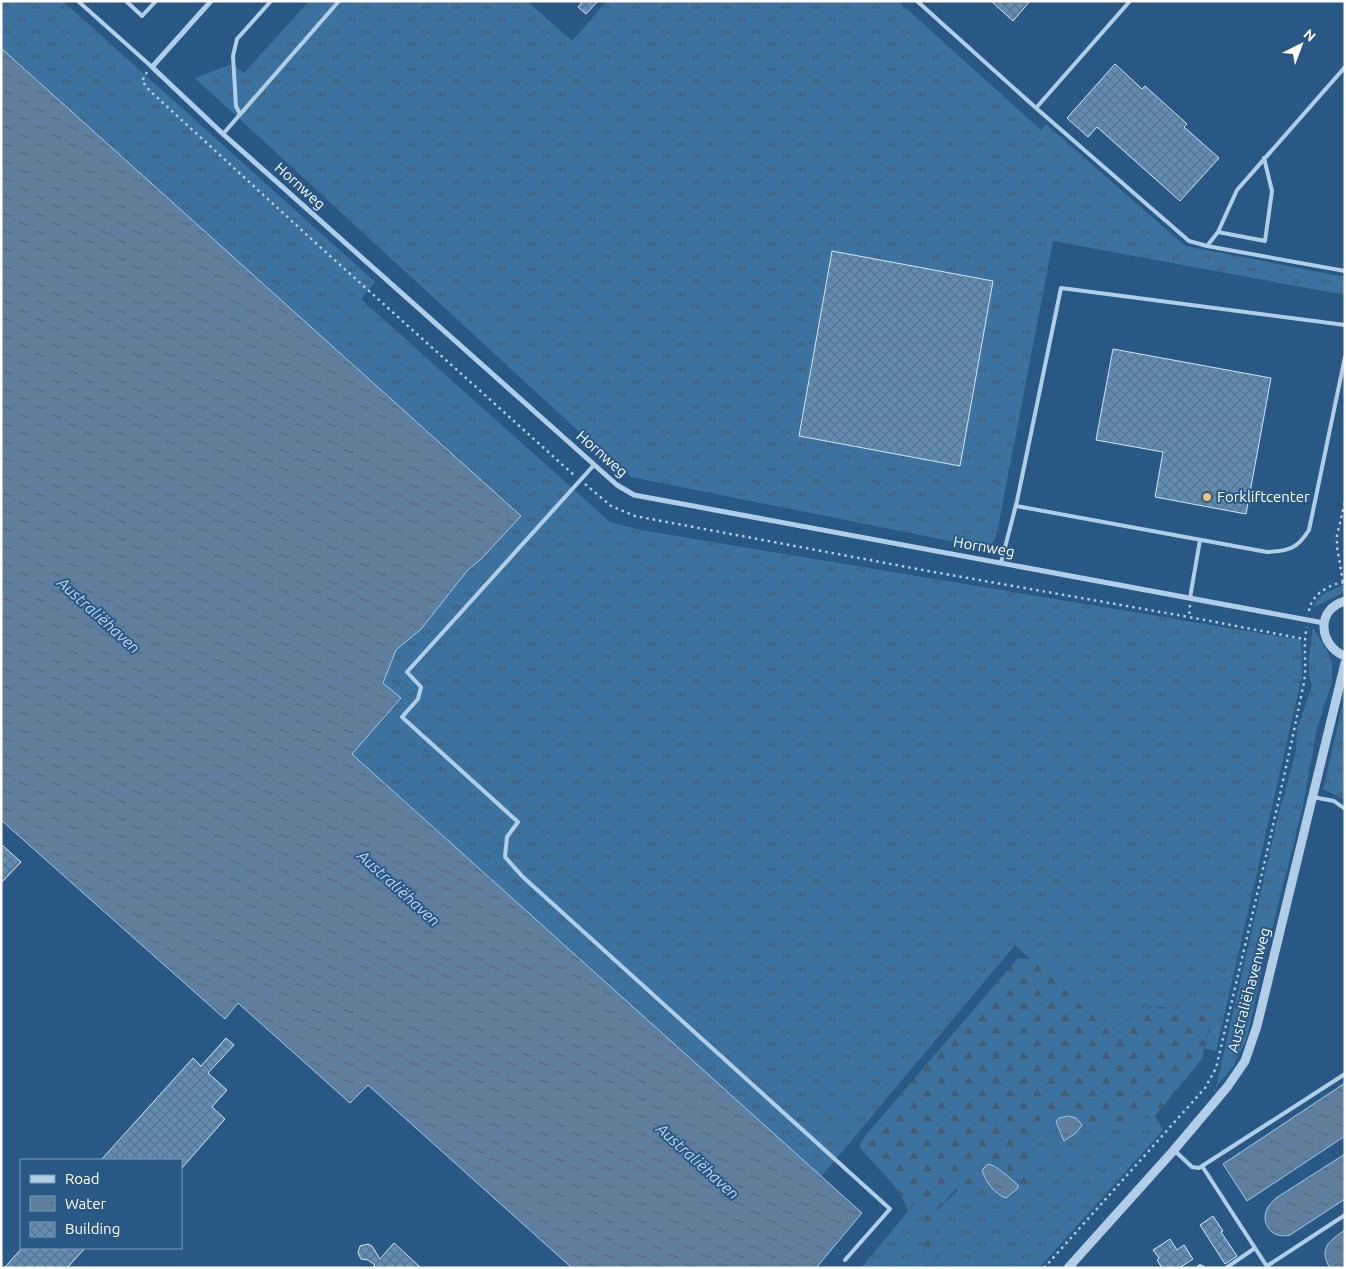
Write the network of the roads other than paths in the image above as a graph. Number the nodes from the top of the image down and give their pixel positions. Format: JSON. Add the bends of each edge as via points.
{"nodes":[{"id":1,"x":78,"y":1,"type":"edge"},
{"id":2,"x":126,"y":1,"type":"edge"},
{"id":3,"x":156,"y":1,"type":"edge"},
{"id":4,"x":211,"y":1,"type":"edge"},
{"id":5,"x":271,"y":1,"type":"edge"},
{"id":6,"x":339,"y":1,"type":"edge"},
{"id":7,"x":917,"y":1,"type":"edge"},
{"id":8,"x":1130,"y":1,"type":"edge"},
{"id":9,"x":152,"y":67,"type":"junction"},
{"id":10,"x":1345,"y":67,"type":"edge"},
{"id":11,"x":1036,"y":108,"type":"junction"},
{"id":12,"x":240,"y":114,"type":"junction"},
{"id":13,"x":223,"y":134,"type":"junction"},
{"id":14,"x":1264,"y":158,"type":"junction"},
{"id":15,"x":1218,"y":232,"type":"junction"},
{"id":16,"x":1207,"y":246,"type":"junction"},
{"id":17,"x":1345,"y":271,"type":"edge"},
{"id":18,"x":1345,"y":325,"type":"edge"},
{"id":19,"x":1345,"y":357,"type":"edge"},
{"id":20,"x":594,"y":465,"type":"junction"},
{"id":21,"x":1016,"y":506,"type":"junction"},
{"id":22,"x":1200,"y":540,"type":"junction"},
{"id":23,"x":1000,"y":563,"type":"junction"},
{"id":24,"x":1190,"y":598,"type":"junction"},
{"id":25,"x":1345,"y":601,"type":"edge"},
{"id":26,"x":1324,"y":623,"type":"junction"},
{"id":27,"x":1345,"y":656,"type":"edge"},
{"id":28,"x":1345,"y":663,"type":"edge"},
{"id":29,"x":1313,"y":796,"type":"junction"},
{"id":30,"x":1345,"y":809,"type":"edge"},
{"id":31,"x":1345,"y":1074,"type":"edge"},
{"id":32,"x":1174,"y":1150,"type":"junction"},
{"id":33,"x":1202,"y":1166,"type":"junction"},
{"id":34,"x":1345,"y":1215,"type":"edge"},
{"id":35,"x":1256,"y":1248,"type":"junction"},
{"id":36,"x":845,"y":1260,"type":"dead end"},
{"id":37,"x":1268,"y":1267,"type":"edge"},
{"id":38,"x":1068,"y":1268,"type":"edge"},
{"id":39,"x":1198,"y":1268,"type":"edge"},
{"id":40,"x":1204,"y":1268,"type":"edge"},
{"id":41,"x":1226,"y":1268,"type":"edge"}],
"edges":[{"from":1,"to":9,"type":"lane","name":"Hornweg"},
{"from":2,"to":3,"type":"lane","via":[[142,16]]},
{"from":4,"to":9,"type":"street"},
{"from":5,"to":12,"type":"lane","via":[[238,39],[234,50],[236,106]]},
{"from":6,"to":12,"type":"lane"},
{"from":7,"to":11,"type":"lane"},
{"from":8,"to":11,"type":"lane"},
{"from":9,"to":13,"type":"street","name":"Hornweg"},
{"from":10,"to":14,"type":"lane"},
{"from":11,"to":16,"type":"lane","via":[[1189,241]]},
{"from":12,"to":13,"type":"lane"},
{"from":13,"to":20,"type":"street","name":"Hornweg"},
{"from":14,"to":15,"type":"lane","via":[[1237,190]]},
{"from":14,"to":15,"type":"lane","via":[[1272,192],[1265,240]]},
{"from":15,"to":16,"type":"lane"},
{"from":16,"to":17,"type":"lane"},
{"from":18,"to":21,"type":"lane","via":[[1061,288]]},
{"from":19,"to":22,"type":"lane","via":[[1305,536],[1296,547],[1267,552]]},
{"from":20,"to":23,"type":"street","name":"Hornweg","via":[[617,486],[634,495]]},
{"from":20,"to":36,"type":"lane","via":[[407,672],[421,687],[418,699],[402,717],[518,822],[507,837],[505,857],[523,877],[890,1210]]},
{"from":21,"to":22,"type":"lane"},
{"from":21,"to":23,"type":"lane"},
{"from":22,"to":24,"type":"lane"},
{"from":23,"to":24,"type":"street","name":"Hornweg"},
{"from":24,"to":26,"type":"street","name":"Hornweg"},
{"from":25,"to":26,"type":"street","via":[[1333,607]]},
{"from":26,"to":27,"type":"street","via":[[1326,640],[1331,648]]},
{"from":28,"to":29,"type":"street","name":"Australiëhavenweg"},
{"from":29,"to":30,"type":"lane","via":[[1334,801]]},
{"from":29,"to":32,"type":"street","name":"Australiëhavenweg","via":[[1257,1026],[1245,1061]]},
{"from":31,"to":33,"type":"lane"},
{"from":32,"to":33,"type":"lane","via":[[1192,1167]]},
{"from":32,"to":38,"type":"street","name":"Australiëhavenweg"},
{"from":33,"to":35,"type":"lane"},
{"from":34,"to":37,"type":"lane"},
{"from":35,"to":37,"type":"lane"},
{"from":35,"to":41,"type":"lane"},
{"from":39,"to":40,"type":"lane"}]}
